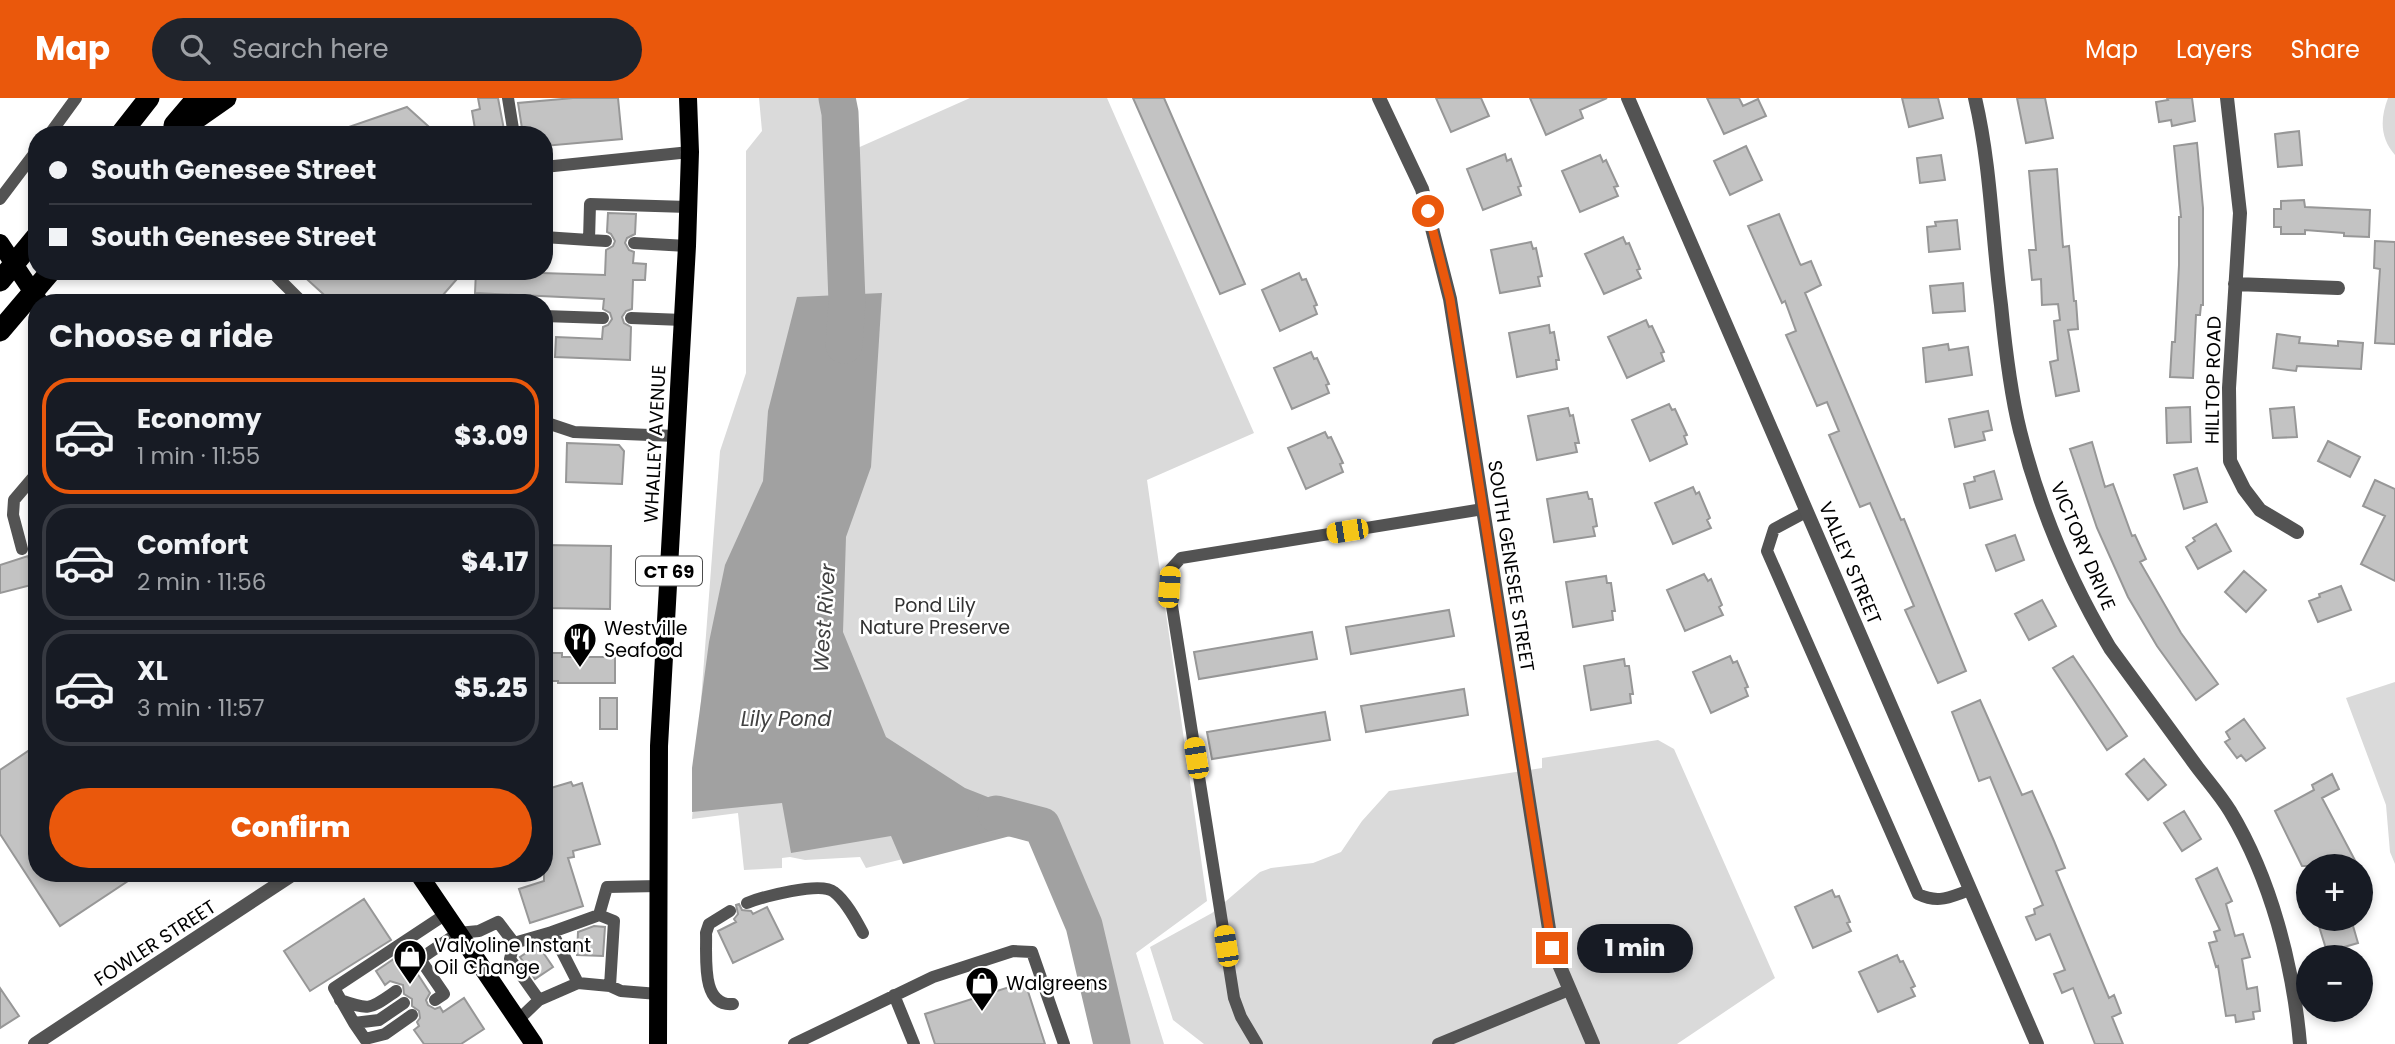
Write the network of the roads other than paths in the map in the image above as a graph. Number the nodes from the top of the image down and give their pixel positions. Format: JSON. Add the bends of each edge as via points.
{"nodes":[{"id":1,"x":76,"y":98,"type":"edge"},
{"id":2,"x":149,"y":98,"type":"edge"},
{"id":3,"x":197,"y":98,"type":"edge"},
{"id":4,"x":226,"y":98,"type":"edge"},
{"id":5,"x":508,"y":98,"type":"edge"},
{"id":6,"x":688,"y":98,"type":"edge"},
{"id":7,"x":1379,"y":98,"type":"edge"},
{"id":8,"x":1628,"y":98,"type":"edge"},
{"id":9,"x":1975,"y":98,"type":"edge"},
{"id":10,"x":2227,"y":98,"type":"edge"},
{"id":11,"x":56,"y":126,"type":"edge"},
{"id":12,"x":127,"y":126,"type":"edge"},
{"id":13,"x":173,"y":126,"type":"edge"},
{"id":14,"x":186,"y":126,"type":"edge"},
{"id":15,"x":513,"y":126,"type":"edge"},
{"id":16,"x":690,"y":152,"type":"junction"},
{"id":17,"x":28,"y":162,"type":"edge"},
{"id":18,"x":553,"y":166,"type":"edge"},
{"id":19,"x":0,"y":199,"type":"edge"},
{"id":20,"x":688,"y":207,"type":"junction"},
{"id":21,"x":553,"y":238,"type":"edge"},
{"id":22,"x":589,"y":240,"type":"junction"},
{"id":23,"x":606,"y":241,"type":"dead end"},
{"id":24,"x":0,"y":243,"type":"edge"},
{"id":25,"x":635,"y":243,"type":"dead end"},
{"id":26,"x":687,"y":246,"type":"junction"},
{"id":27,"x":28,"y":247,"type":"edge"},
{"id":28,"x":43,"y":280,"type":"edge"},
{"id":29,"x":280,"y":280,"type":"edge"},
{"id":30,"x":0,"y":281,"type":"edge"},
{"id":31,"x":2235,"y":284,"type":"junction"},
{"id":32,"x":2338,"y":288,"type":"dead end"},
{"id":33,"x":31,"y":294,"type":"edge"},
{"id":34,"x":34,"y":294,"type":"edge"},
{"id":35,"x":294,"y":294,"type":"edge"},
{"id":36,"x":28,"y":298,"type":"edge"},
{"id":37,"x":553,"y":316,"type":"edge"},
{"id":38,"x":603,"y":318,"type":"dead end"},
{"id":39,"x":631,"y":318,"type":"dead end"},
{"id":40,"x":683,"y":320,"type":"junction"},
{"id":41,"x":0,"y":331,"type":"edge"},
{"id":42,"x":553,"y":425,"type":"edge"},
{"id":43,"x":676,"y":436,"type":"junction"},
{"id":44,"x":28,"y":484,"type":"edge"},
{"id":45,"x":1483,"y":509,"type":"junction"},
{"id":46,"x":1806,"y":512,"type":"junction"},
{"id":47,"x":2297,"y":532,"type":"dead end"},
{"id":48,"x":22,"y":549,"type":"dead end"},
{"id":49,"x":281,"y":882,"type":"edge"},
{"id":50,"x":424,"y":882,"type":"edge"},
{"id":51,"x":659,"y":886,"type":"junction"},
{"id":52,"x":1970,"y":890,"type":"junction"},
{"id":53,"x":747,"y":903,"type":"dead end"},
{"id":54,"x":730,"y":911,"type":"dead end"},
{"id":55,"x":446,"y":914,"type":"junction"},
{"id":56,"x":599,"y":915,"type":"junction"},
{"id":57,"x":552,"y":932,"type":"junction"},
{"id":58,"x":458,"y":933,"type":"junction"},
{"id":59,"x":863,"y":933,"type":"dead end"},
{"id":60,"x":514,"y":943,"type":"junction"},
{"id":61,"x":578,"y":983,"type":"junction"},
{"id":62,"x":610,"y":986,"type":"junction"},
{"id":63,"x":1569,"y":990,"type":"junction"},
{"id":64,"x":396,"y":991,"type":"dead end"},
{"id":65,"x":658,"y":994,"type":"junction"},
{"id":66,"x":894,"y":995,"type":"junction"},
{"id":67,"x":340,"y":1000,"type":"junction"},
{"id":68,"x":435,"y":1000,"type":"dead end"},
{"id":69,"x":539,"y":1000,"type":"junction"},
{"id":70,"x":404,"y":1003,"type":"dead end"},
{"id":71,"x":733,"y":1004,"type":"dead end"},
{"id":72,"x":412,"y":1016,"type":"dead end"},
{"id":73,"x":518,"y":1020,"type":"junction"},
{"id":74,"x":354,"y":1023,"type":"junction"},
{"id":75,"x":35,"y":1044,"type":"edge"},
{"id":76,"x":534,"y":1044,"type":"edge"},
{"id":77,"x":658,"y":1044,"type":"edge"},
{"id":78,"x":794,"y":1044,"type":"edge"},
{"id":79,"x":914,"y":1044,"type":"edge"},
{"id":80,"x":1064,"y":1044,"type":"edge"},
{"id":81,"x":1257,"y":1044,"type":"edge"},
{"id":82,"x":1438,"y":1044,"type":"edge"},
{"id":83,"x":1593,"y":1044,"type":"edge"},
{"id":84,"x":2037,"y":1044,"type":"edge"},
{"id":85,"x":2300,"y":1044,"type":"edge"}],
"edges":[{"from":1,"to":11,"type":"lane"},
{"from":2,"to":12,"type":"highway"},
{"from":3,"to":13,"type":"highway"},
{"from":4,"to":14,"type":"highway"},
{"from":5,"to":15,"type":"lane"},
{"from":6,"to":16,"type":"main road","name":"WHALLEY AVENUE","number":"CT 69"},
{"from":7,"to":45,"type":"street","name":"SOUTH GENESEE STREET","via":[[1422,189],[1450,299]]},
{"from":8,"to":46,"type":"street","name":"VALLEY STREET"},
{"from":9,"to":85,"type":"street","name":"VICTORY DRIVE","via":[[2019,429],[2034,482],[2075,586],[2099,630],[2230,811],[2283,937]]},
{"from":10,"to":31,"type":"street","name":"HILLTOP ROAD","via":[[2240,213]]},
{"from":16,"to":18,"type":"lane"},
{"from":16,"to":20,"type":"main road","name":"WHALLEY AVENUE","number":"CT 69"},
{"from":17,"to":19,"type":"lane"},
{"from":20,"to":22,"type":"lane","via":[[590,204]]},
{"from":20,"to":26,"type":"main road","name":"WHALLEY AVENUE","number":"CT 69"},
{"from":21,"to":22,"type":"lane"},
{"from":22,"to":23,"type":"lane"},
{"from":24,"to":34,"type":"main road"},
{"from":25,"to":26,"type":"lane"},
{"from":26,"to":40,"type":"main road","name":"WHALLEY AVENUE","number":"CT 69"},
{"from":27,"to":30,"type":"highway"},
{"from":28,"to":33,"type":"highway"},
{"from":29,"to":35,"type":"lane"},
{"from":31,"to":32,"type":"street"},
{"from":31,"to":47,"type":"street","name":"HILLTOP ROAD","via":[[2230,461],[2260,510]]},
{"from":36,"to":41,"type":"highway"},
{"from":37,"to":38,"type":"lane"},
{"from":39,"to":40,"type":"lane"},
{"from":40,"to":43,"type":"main road","name":"WHALLEY AVENUE","number":"CT 69"},
{"from":42,"to":43,"type":"lane","via":[[574,432]]},
{"from":43,"to":51,"type":"main road","name":"WHALLEY AVENUE","number":"CT 69","via":[[659,746]]},
{"from":44,"to":48,"type":"lane","via":[[14,500]]},
{"from":45,"to":63,"type":"street","name":"SOUTH GENESEE STREET","via":[[1552,948]]},
{"from":45,"to":81,"type":"lane","via":[[1181,558],[1170,570],[1169,587],[1234,998]]},
{"from":46,"to":52,"type":"street","name":"VALLEY STREET"},
{"from":46,"to":52,"type":"lane","via":[[1774,529],[1767,551],[1918,894],[1940,900]]},
{"from":49,"to":75,"type":"street","name":"FOWLER STREET"},
{"from":50,"to":55,"type":"main road"},
{"from":51,"to":56,"type":"lane","via":[[607,887]]},
{"from":51,"to":65,"type":"main road","name":"WHALLEY AVENUE","number":"CT 69"},
{"from":52,"to":84,"type":"street","name":"VALLEY STREET"},
{"from":53,"to":59,"type":"lane","via":[[828,889]]},
{"from":54,"to":71,"type":"lane","via":[[709,924],[706,933],[709,989],[724,1005]]},
{"from":55,"to":58,"type":"main road"},
{"from":55,"to":67,"type":"lane","via":[[334,988]]},
{"from":56,"to":57,"type":"lane"},
{"from":56,"to":62,"type":"lane","via":[[614,921]]},
{"from":57,"to":60,"type":"lane"},
{"from":57,"to":61,"type":"lane"},
{"from":58,"to":60,"type":"lane","via":[[498,922]]},
{"from":58,"to":68,"type":"lane","via":[[420,958],[423,972],[444,994]]},
{"from":58,"to":73,"type":"main road"},
{"from":60,"to":69,"type":"lane","via":[[510,959]]},
{"from":61,"to":62,"type":"lane"},
{"from":61,"to":69,"type":"lane"},
{"from":62,"to":65,"type":"lane"},
{"from":63,"to":82,"type":"lane"},
{"from":63,"to":83,"type":"street","name":"SOUTH GENESEE STREET"},
{"from":64,"to":67,"type":"lane","via":[[375,1006],[363,1008]]},
{"from":65,"to":77,"type":"main road","name":"WHALLEY AVENUE","number":"CT 69"},
{"from":66,"to":78,"type":"lane"},
{"from":66,"to":79,"type":"lane"},
{"from":66,"to":80,"type":"lane","via":[[1013,951],[1032,952]]},
{"from":67,"to":74,"type":"lane"},
{"from":69,"to":73,"type":"lane"},
{"from":70,"to":74,"type":"lane","via":[[379,1020]]},
{"from":72,"to":74,"type":"lane","via":[[385,1034],[365,1039]]},
{"from":73,"to":76,"type":"main road"}]}
